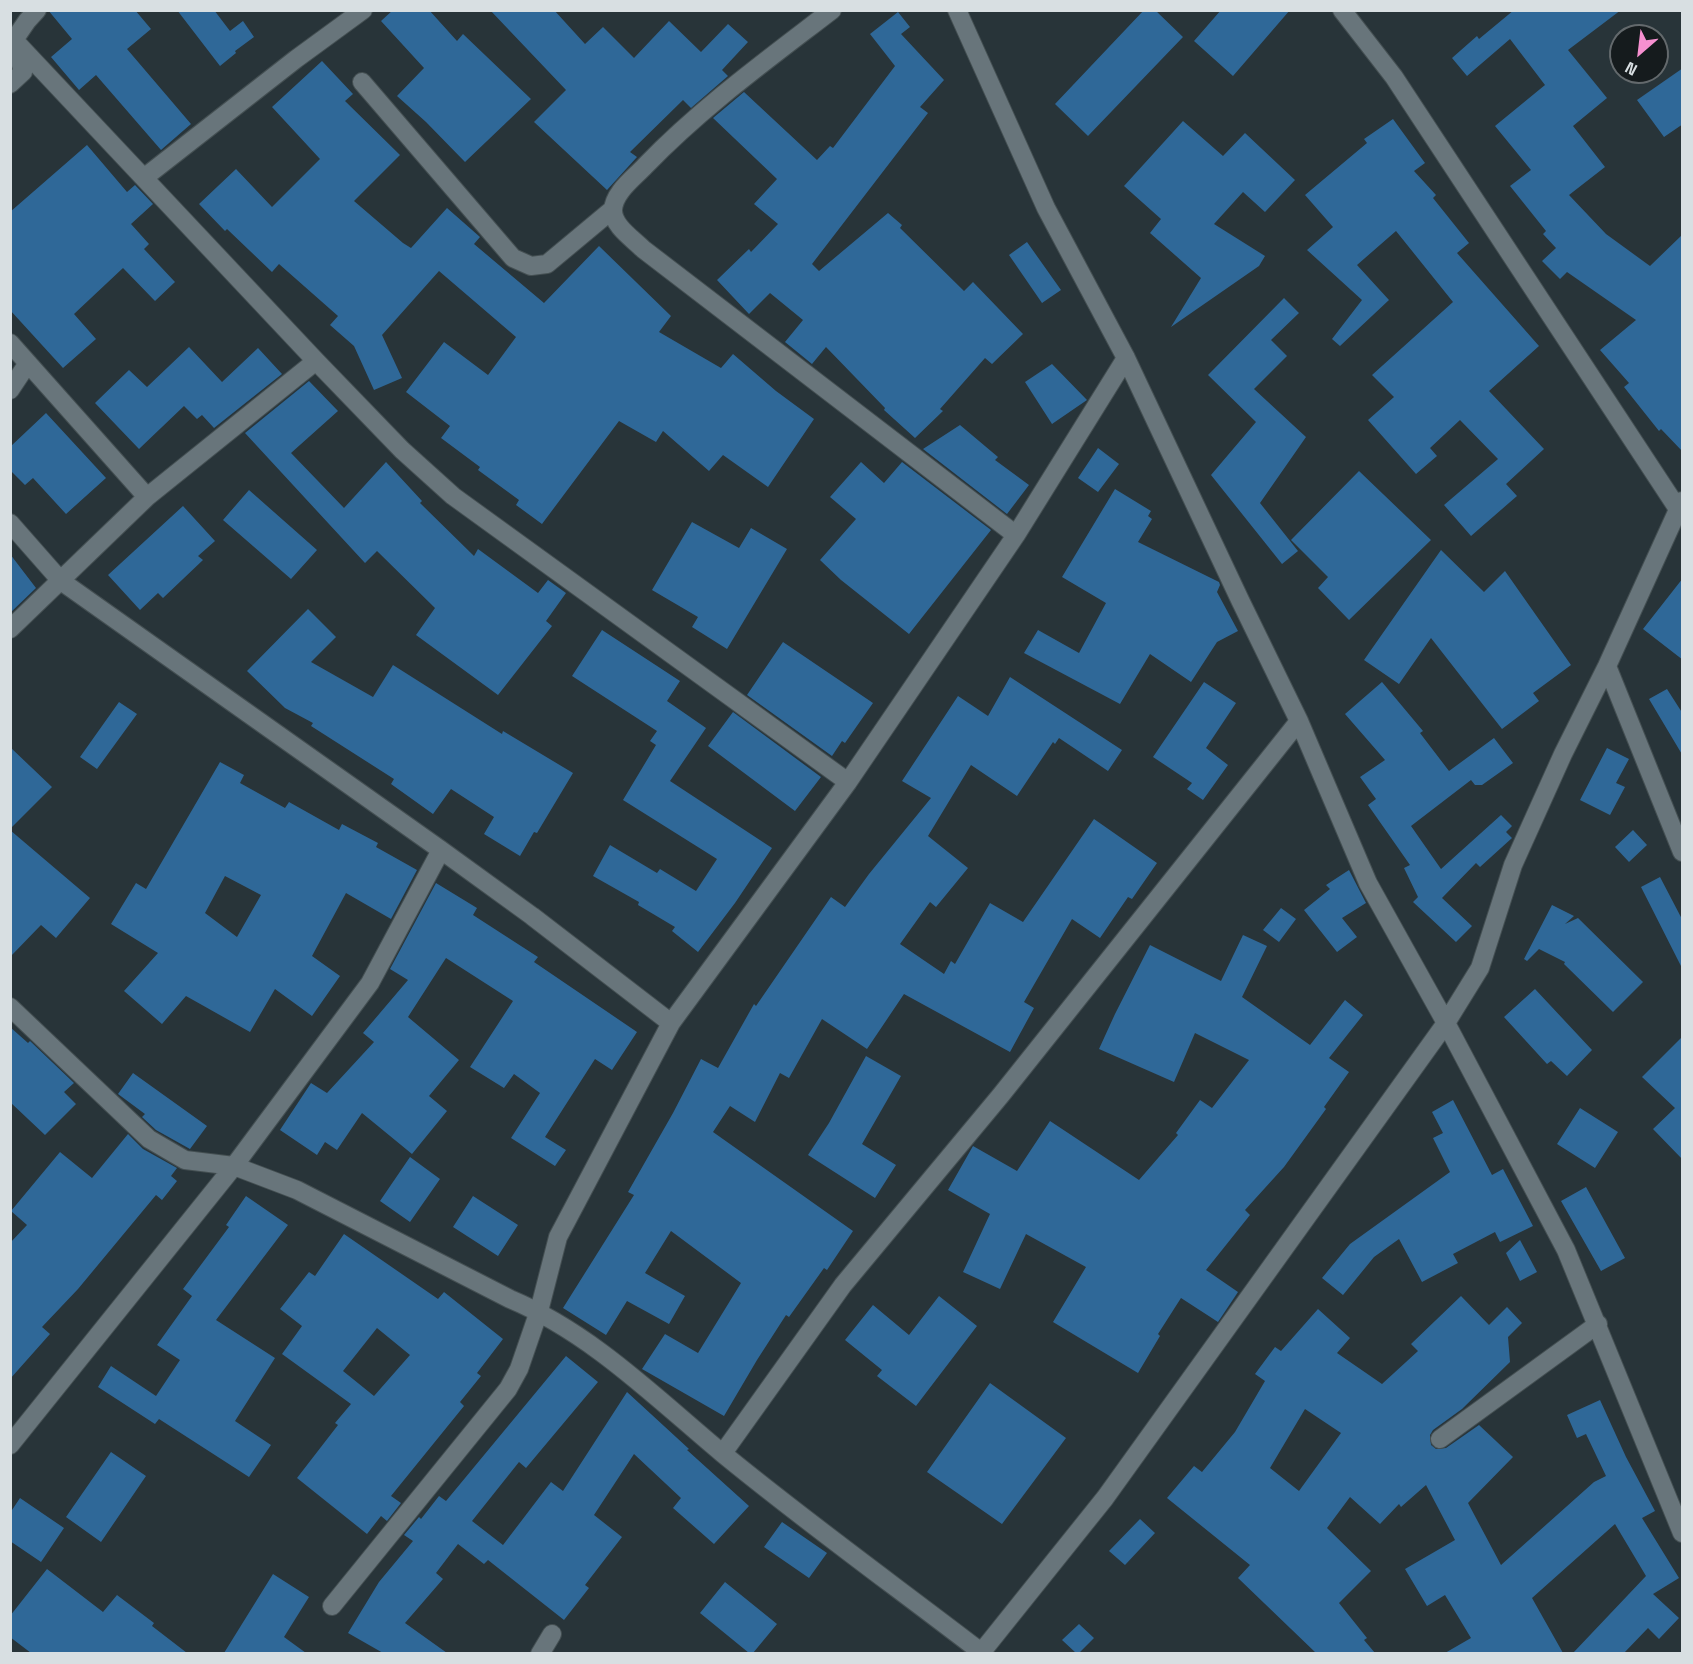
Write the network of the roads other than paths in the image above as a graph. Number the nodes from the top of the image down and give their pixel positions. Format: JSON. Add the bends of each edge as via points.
{"nodes":[{"id":1,"x":38,"y":10,"type":"edge"},
{"id":2,"x":363,"y":10,"type":"edge"},
{"id":3,"x":832,"y":10,"type":"edge"},
{"id":4,"x":957,"y":10,"type":"edge"},
{"id":5,"x":1342,"y":10,"type":"edge"},
{"id":6,"x":15,"y":40,"type":"junction"},
{"id":7,"x":362,"y":82,"type":"dead end"},
{"id":8,"x":10,"y":84,"type":"edge"},
{"id":9,"x":145,"y":177,"type":"junction"},
{"id":10,"x":613,"y":209,"type":"junction"},
{"id":11,"x":10,"y":343,"type":"edge"},
{"id":12,"x":1126,"y":358,"type":"junction"},
{"id":13,"x":316,"y":361,"type":"junction"},
{"id":14,"x":28,"y":363,"type":"junction"},
{"id":15,"x":10,"y":390,"type":"edge"},
{"id":16,"x":147,"y":497,"type":"junction"},
{"id":17,"x":1680,"y":505,"type":"edge"},
{"id":18,"x":10,"y":523,"type":"edge"},
{"id":19,"x":1016,"y":535,"type":"junction"},
{"id":20,"x":62,"y":580,"type":"junction"},
{"id":21,"x":10,"y":630,"type":"edge"},
{"id":22,"x":1607,"y":666,"type":"junction"},
{"id":23,"x":1299,"y":721,"type":"junction"},
{"id":24,"x":848,"y":782,"type":"junction"},
{"id":25,"x":441,"y":850,"type":"junction"},
{"id":26,"x":1683,"y":852,"type":"edge"},
{"id":27,"x":10,"y":1007,"type":"edge"},
{"id":28,"x":671,"y":1023,"type":"junction"},
{"id":29,"x":1446,"y":1023,"type":"junction"},
{"id":30,"x":234,"y":1166,"type":"junction"},
{"id":31,"x":539,"y":1311,"type":"junction"},
{"id":32,"x":1598,"y":1324,"type":"junction"},
{"id":33,"x":1440,"y":1439,"type":"dead end"},
{"id":34,"x":10,"y":1445,"type":"edge"},
{"id":35,"x":723,"y":1453,"type":"junction"},
{"id":36,"x":1683,"y":1533,"type":"edge"},
{"id":37,"x":332,"y":1606,"type":"dead end"},
{"id":38,"x":552,"y":1634,"type":"dead end"},
{"id":39,"x":540,"y":1653,"type":"edge"},
{"id":40,"x":980,"y":1653,"type":"edge"}],
"edges":[{"from":1,"to":6,"type":"street"},
{"from":2,"to":9,"type":"street"},
{"from":3,"to":10,"type":"street","via":[[716,99],[671,139],[620,193]]},
{"from":4,"to":12,"type":"street","via":[[1046,208]]},
{"from":5,"to":17,"type":"street","via":[[1394,77]]},
{"from":6,"to":8,"type":"street","via":[[23,72]]},
{"from":6,"to":9,"type":"street"},
{"from":7,"to":10,"type":"street","via":[[513,258],[531,266],[547,264]]},
{"from":9,"to":13,"type":"street"},
{"from":10,"to":19,"type":"street","via":[[616,224],[643,249]]},
{"from":11,"to":14,"type":"street"},
{"from":12,"to":19,"type":"street"},
{"from":12,"to":23,"type":"street"},
{"from":13,"to":16,"type":"street"},
{"from":13,"to":24,"type":"street","via":[[402,450],[453,496]]},
{"from":14,"to":15,"type":"street"},
{"from":14,"to":16,"type":"street"},
{"from":16,"to":20,"type":"street"},
{"from":17,"to":22,"type":"street"},
{"from":18,"to":20,"type":"street"},
{"from":19,"to":24,"type":"street"},
{"from":20,"to":21,"type":"street"},
{"from":20,"to":25,"type":"street"},
{"from":22,"to":26,"type":"street"},
{"from":22,"to":29,"type":"street","via":[[1513,865],[1480,968]]},
{"from":23,"to":29,"type":"street","via":[[1368,883]]},
{"from":23,"to":35,"type":"street","via":[[1001,1095],[843,1285]]},
{"from":24,"to":28,"type":"street"},
{"from":25,"to":28,"type":"street"},
{"from":25,"to":30,"type":"street","via":[[370,983]]},
{"from":27,"to":30,"type":"street","via":[[149,1138],[185,1160]]},
{"from":28,"to":31,"type":"street","via":[[558,1237]]},
{"from":29,"to":32,"type":"street","via":[[1566,1250]]},
{"from":29,"to":40,"type":"street","via":[[1105,1498]]},
{"from":30,"to":31,"type":"street","via":[[297,1190]]},
{"from":30,"to":34,"type":"street"},
{"from":31,"to":35,"type":"street","via":[[623,1368]]},
{"from":31,"to":37,"type":"street","via":[[508,1389]]},
{"from":32,"to":33,"type":"street"},
{"from":32,"to":36,"type":"street"},
{"from":35,"to":40,"type":"street"},
{"from":38,"to":39,"type":"street"}]}
